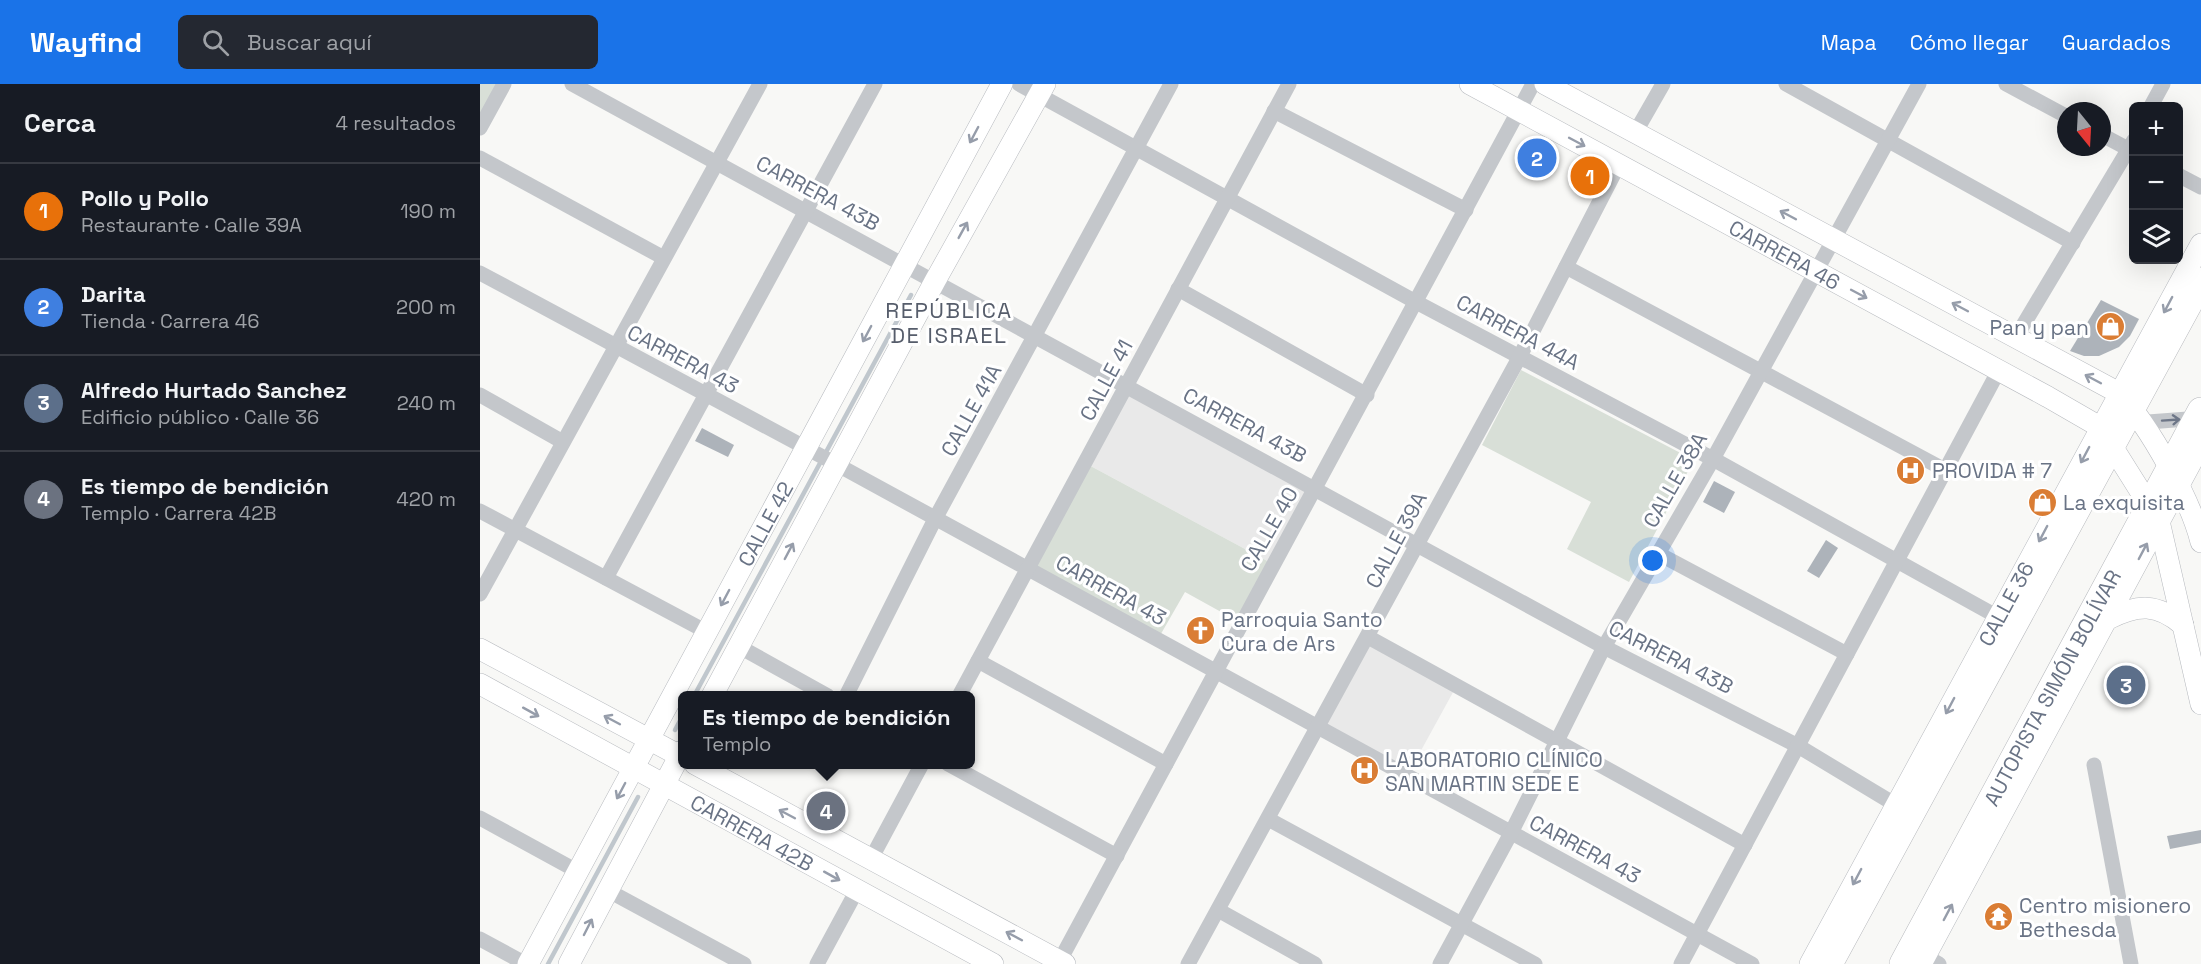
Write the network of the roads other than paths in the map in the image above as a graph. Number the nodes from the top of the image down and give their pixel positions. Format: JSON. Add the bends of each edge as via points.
{"nodes":[{"id":1,"x":504,"y":84,"type":"edge"},
{"id":2,"x":572,"y":84,"type":"edge"},
{"id":3,"x":760,"y":84,"type":"edge"},
{"id":4,"x":875,"y":84,"type":"edge"},
{"id":5,"x":1002,"y":84,"type":"edge"},
{"id":6,"x":1019,"y":84,"type":"edge"},
{"id":7,"x":1172,"y":84,"type":"edge"},
{"id":8,"x":1289,"y":84,"type":"edge"},
{"id":9,"x":1470,"y":84,"type":"edge"},
{"id":10,"x":1533,"y":84,"type":"edge"},
{"id":11,"x":1545,"y":84,"type":"edge"},
{"id":12,"x":1663,"y":84,"type":"edge"},
{"id":13,"x":1786,"y":84,"type":"edge"},
{"id":14,"x":1918,"y":84,"type":"edge"},
{"id":15,"x":2006,"y":84,"type":"edge"},
{"id":16,"x":2163,"y":84,"type":"edge"},
{"id":17,"x":1042,"y":89,"type":"edge"},
{"id":18,"x":2153,"y":102,"type":"edge"},
{"id":19,"x":1274,"y":111,"type":"junction"},
{"id":20,"x":1519,"y":111,"type":"junction"},
{"id":21,"x":2057,"y":111,"type":"edge"},
{"id":22,"x":480,"y":128,"type":"edge"},
{"id":23,"x":1635,"y":132,"type":"junction"},
{"id":24,"x":2111,"y":139,"type":"edge"},
{"id":25,"x":1887,"y":140,"type":"junction"},
{"id":26,"x":2129,"y":146,"type":"edge"},
{"id":27,"x":1137,"y":149,"type":"junction"},
{"id":28,"x":2129,"y":152,"type":"edge"},
{"id":29,"x":480,"y":158,"type":"edge"},
{"id":30,"x":717,"y":162,"type":"junction"},
{"id":31,"x":1619,"y":164,"type":"junction"},
{"id":32,"x":2183,"y":178,"type":"edge"},
{"id":33,"x":2201,"y":187,"type":"edge"},
{"id":34,"x":1228,"y":197,"type":"junction"},
{"id":35,"x":1466,"y":210,"type":"junction"},
{"id":36,"x":807,"y":211,"type":"junction"},
{"id":37,"x":1833,"y":239,"type":"junction"},
{"id":38,"x":2073,"y":243,"type":"junction"},
{"id":39,"x":2201,"y":244,"type":"edge"},
{"id":40,"x":664,"y":258,"type":"junction"},
{"id":41,"x":905,"y":264,"type":"junction"},
{"id":42,"x":1566,"y":267,"type":"junction"},
{"id":43,"x":1816,"y":271,"type":"junction"},
{"id":44,"x":480,"y":273,"type":"edge"},
{"id":45,"x":2196,"y":275,"type":"edge"},
{"id":46,"x":934,"y":281,"type":"junction"},
{"id":47,"x":1178,"y":289,"type":"junction"},
{"id":48,"x":1416,"y":302,"type":"junction"},
{"id":49,"x":1036,"y":336,"type":"junction"},
{"id":50,"x":2016,"y":337,"type":"junction"},
{"id":51,"x":616,"y":346,"type":"junction"},
{"id":52,"x":1520,"y":356,"type":"junction"},
{"id":53,"x":1760,"y":369,"type":"junction"},
{"id":54,"x":1999,"y":370,"type":"junction"},
{"id":55,"x":1127,"y":385,"type":"junction"},
{"id":56,"x":480,"y":394,"type":"edge"},
{"id":57,"x":704,"y":394,"type":"junction"},
{"id":58,"x":1367,"y":394,"type":"junction"},
{"id":59,"x":2121,"y":419,"type":"junction"},
{"id":60,"x":2200,"y":423,"type":"edge"},
{"id":61,"x":563,"y":442,"type":"junction"},
{"id":62,"x":808,"y":450,"type":"junction"},
{"id":63,"x":1713,"y":459,"type":"junction"},
{"id":64,"x":834,"y":462,"type":"junction"},
{"id":65,"x":1945,"y":470,"type":"junction"},
{"id":66,"x":2174,"y":478,"type":"junction"},
{"id":67,"x":1317,"y":488,"type":"junction"},
{"id":68,"x":480,"y":511,"type":"edge"},
{"id":69,"x":2154,"y":513,"type":"junction"},
{"id":70,"x":935,"y":519,"type":"junction"},
{"id":71,"x":516,"y":529,"type":"junction"},
{"id":72,"x":2201,"y":542,"type":"edge"},
{"id":73,"x":1418,"y":545,"type":"junction"},
{"id":74,"x":1657,"y":553,"type":"junction"},
{"id":75,"x":1897,"y":561,"type":"junction"},
{"id":76,"x":1028,"y":568,"type":"junction"},
{"id":77,"x":606,"y":578,"type":"junction"},
{"id":78,"x":480,"y":594,"type":"edge"},
{"id":79,"x":1998,"y":617,"type":"junction"},
{"id":80,"x":2108,"y":618,"type":"junction"},
{"id":81,"x":2183,"y":625,"type":"junction"},
{"id":82,"x":707,"y":632,"type":"junction"},
{"id":83,"x":1368,"y":637,"type":"junction"},
{"id":84,"x":738,"y":646,"type":"junction"},
{"id":85,"x":1604,"y":646,"type":"junction"},
{"id":86,"x":480,"y":649,"type":"edge"},
{"id":87,"x":1847,"y":654,"type":"junction"},
{"id":88,"x":978,"y":661,"type":"junction"},
{"id":89,"x":1216,"y":670,"type":"junction"},
{"id":90,"x":480,"y":684,"type":"edge"},
{"id":91,"x":715,"y":691,"type":"edge"},
{"id":92,"x":819,"y":691,"type":"edge"},
{"id":93,"x":849,"y":691,"type":"edge"},
{"id":94,"x":962,"y":691,"type":"edge"},
{"id":95,"x":2201,"y":704,"type":"edge"},
{"id":96,"x":1318,"y":728,"type":"junction"},
{"id":97,"x":648,"y":739,"type":"junction"},
{"id":98,"x":1557,"y":740,"type":"junction"},
{"id":99,"x":1798,"y":746,"type":"junction"},
{"id":100,"x":678,"y":754,"type":"edge"},
{"id":101,"x":1166,"y":764,"type":"junction"},
{"id":102,"x":2094,"y":765,"type":"dead end"},
{"id":103,"x":678,"y":766,"type":"edge"},
{"id":104,"x":633,"y":768,"type":"junction"},
{"id":105,"x":707,"y":769,"type":"edge"},
{"id":106,"x":920,"y":769,"type":"edge"},
{"id":107,"x":955,"y":769,"type":"edge"},
{"id":108,"x":664,"y":784,"type":"junction"},
{"id":109,"x":1896,"y":805,"type":"junction"},
{"id":110,"x":480,"y":818,"type":"edge"},
{"id":111,"x":1268,"y":819,"type":"junction"},
{"id":112,"x":1511,"y":833,"type":"junction"},
{"id":113,"x":1745,"y":845,"type":"junction"},
{"id":114,"x":1116,"y":856,"type":"junction"},
{"id":115,"x":871,"y":859,"type":"junction"},
{"id":116,"x":578,"y":871,"type":"junction"},
{"id":117,"x":607,"y":890,"type":"junction"},
{"id":118,"x":857,"y":890,"type":"junction"},
{"id":119,"x":1218,"y":910,"type":"junction"},
{"id":120,"x":1462,"y":925,"type":"junction"},
{"id":121,"x":1698,"y":933,"type":"junction"},
{"id":122,"x":480,"y":939,"type":"edge"},
{"id":123,"x":1922,"y":962,"type":"edge"},
{"id":124,"x":1061,"y":963,"type":"edge"},
{"id":125,"x":527,"y":964,"type":"edge"},
{"id":126,"x":569,"y":964,"type":"edge"},
{"id":127,"x":744,"y":964,"type":"edge"},
{"id":128,"x":817,"y":964,"type":"edge"},
{"id":129,"x":993,"y":964,"type":"edge"},
{"id":130,"x":1188,"y":964,"type":"edge"},
{"id":131,"x":1315,"y":964,"type":"edge"},
{"id":132,"x":1440,"y":964,"type":"edge"},
{"id":133,"x":1534,"y":964,"type":"edge"},
{"id":134,"x":1682,"y":964,"type":"edge"},
{"id":135,"x":1752,"y":964,"type":"edge"},
{"id":136,"x":1810,"y":964,"type":"edge"},
{"id":137,"x":1829,"y":964,"type":"edge"},
{"id":138,"x":2132,"y":964,"type":"edge"}],
"edges":[{"from":1,"to":22,"type":"street"},
{"from":2,"to":30,"type":"street","name":"CARRERA 43B"},
{"from":3,"to":30,"type":"street"},
{"from":4,"to":36,"type":"street"},
{"from":5,"to":41,"type":"street","name":"CALLE 42","one_way":true},
{"from":6,"to":17,"type":"street","name":"CARRERA 44A"},
{"from":7,"to":27,"type":"street","name":"CALLE 41A"},
{"from":8,"to":19,"type":"street","name":"CALLE 41"},
{"from":9,"to":20,"type":"street","name":"CARRERA 46"},
{"from":10,"to":20,"type":"street","name":"CALLE 40"},
{"from":11,"to":23,"type":"street","name":"CARRERA 46"},
{"from":12,"to":23,"type":"street"},
{"from":13,"to":25,"type":"street"},
{"from":14,"to":25,"type":"street","name":"CALLE 38A"},
{"from":15,"to":21,"type":"street"},
{"from":16,"to":18,"type":"street"},
{"from":17,"to":27,"type":"street","name":"CARRERA 44A"},
{"from":46,"to":17,"type":"street","name":"CALLE 42","one_way":true},
{"from":19,"to":34,"type":"street","name":"CALLE 41"},
{"from":19,"to":35,"type":"street"},
{"from":20,"to":31,"type":"street","name":"CARRERA 46","one_way":true},
{"from":20,"to":35,"type":"street","name":"CALLE 40"},
{"from":37,"to":23,"type":"street","name":"CARRERA 46","one_way":true},
{"from":24,"to":26,"type":"street"},
{"from":25,"to":37,"type":"street","name":"CALLE 38A"},
{"from":25,"to":38,"type":"street"},
{"from":27,"to":34,"type":"street","name":"CARRERA 44A"},
{"from":27,"to":49,"type":"street","name":"CALLE 41A"},
{"from":28,"to":38,"type":"street"},
{"from":29,"to":40,"type":"street"},
{"from":30,"to":36,"type":"street","name":"CARRERA 43B"},
{"from":30,"to":40,"type":"street"},
{"from":31,"to":42,"type":"street","name":"CALLE 39A"},
{"from":31,"to":43,"type":"street","name":"CARRERA 46"},
{"from":32,"to":33,"type":"street"},
{"from":34,"to":47,"type":"street","name":"CALLE 41"},
{"from":34,"to":48,"type":"street","name":"CARRERA 44A"},
{"from":35,"to":48,"type":"street","name":"CALLE 40"},
{"from":36,"to":41,"type":"street","name":"CARRERA 43B"},
{"from":36,"to":57,"type":"street"},
{"from":37,"to":43,"type":"street","name":"CALLE 38A"},
{"from":50,"to":37,"type":"street","name":"CARRERA 46","one_way":true},
{"from":38,"to":50,"type":"street"},
{"from":39,"to":45,"type":"street"},
{"from":40,"to":51,"type":"street"},
{"from":41,"to":46,"type":"street","name":"CARRERA 43B"},
{"from":41,"to":62,"type":"street","name":"CALLE 42","one_way":true},
{"from":42,"to":52,"type":"street","name":"CALLE 39A"},
{"from":42,"to":53,"type":"street"},
{"from":43,"to":53,"type":"street","name":"CALLE 38A"},
{"from":43,"to":54,"type":"street","name":"CARRERA 46","one_way":true},
{"from":44,"to":51,"type":"street","name":"CARRERA 43"},
{"from":45,"to":59,"type":"highway","one_way":true},
{"from":46,"to":49,"type":"street","name":"CARRERA 43B"},
{"from":46,"to":64,"type":"street","name":"CALLE 42"},
{"from":47,"to":55,"type":"street","name":"CALLE 41"},
{"from":47,"to":58,"type":"street"},
{"from":48,"to":52,"type":"street","name":"CARRERA 44A"},
{"from":48,"to":58,"type":"street","name":"CALLE 40"},
{"from":49,"to":55,"type":"street","name":"CARRERA 43B"},
{"from":49,"to":70,"type":"street","name":"CALLE 41A"},
{"from":59,"to":50,"type":"street","name":"CARRERA 46","one_way":true},
{"from":51,"to":57,"type":"street","name":"CARRERA 43"},
{"from":51,"to":61,"type":"street"},
{"from":52,"to":63,"type":"street","name":"CARRERA 44A"},
{"from":52,"to":73,"type":"street","name":"CALLE 39A"},
{"from":53,"to":63,"type":"street","name":"CALLE 38A"},
{"from":53,"to":65,"type":"street"},
{"from":54,"to":59,"type":"street","name":"CARRERA 46"},
{"from":54,"to":65,"type":"street"},
{"from":55,"to":67,"type":"street","name":"CARRERA 43B"},
{"from":55,"to":76,"type":"street","name":"CALLE 41"},
{"from":56,"to":61,"type":"street"},
{"from":57,"to":62,"type":"street","name":"CARRERA 43"},
{"from":57,"to":77,"type":"street"},
{"from":58,"to":67,"type":"street","name":"CALLE 40"},
{"from":59,"to":60,"type":"street","one_way":true},
{"from":59,"to":66,"type":"street","name":"CARRERA 46"},
{"from":59,"to":69,"type":"street","name":"CARRERA 46"},
{"from":59,"to":79,"type":"street","name":"CALLE 36","one_way":true},
{"from":59,"to":137,"type":"highway"},
{"from":60,"to":66,"type":"highway","name":"AUTOPISTA SIMÓN BOLÍVAR"},
{"from":61,"to":71,"type":"street"},
{"from":62,"to":64,"type":"street","name":"CARRERA 43"},
{"from":62,"to":82,"type":"street","name":"CALLE 42","one_way":true},
{"from":63,"to":74,"type":"street","name":"CALLE 38A"},
{"from":63,"to":75,"type":"street","name":"CARRERA 44A"},
{"from":64,"to":70,"type":"street","name":"CARRERA 43"},
{"from":84,"to":64,"type":"street","name":"CALLE 42","one_way":true},
{"from":65,"to":75,"type":"street"},
{"from":66,"to":69,"type":"highway","name":"AUTOPISTA SIMÓN BOLÍVAR"},
{"from":66,"to":72,"type":"street","name":"CARRERA 46","via":[[2191,510]]},
{"from":67,"to":73,"type":"street","name":"CARRERA 43B"},
{"from":67,"to":89,"type":"street","name":"CALLE 40"},
{"from":68,"to":71,"type":"street"},
{"from":80,"to":69,"type":"street","one_way":true},
{"from":69,"to":81,"type":"street","name":"CARRERA 46"},
{"from":69,"to":123,"type":"highway","name":"AUTOPISTA SIMÓN BOLÍVAR"},
{"from":70,"to":76,"type":"street","name":"CARRERA 43"},
{"from":70,"to":93,"type":"street","name":"CALLE 41A"},
{"from":71,"to":77,"type":"street"},
{"from":71,"to":78,"type":"street"},
{"from":73,"to":83,"type":"street","name":"CALLE 39A"},
{"from":73,"to":85,"type":"street","name":"CARRERA 43B"},
{"from":74,"to":85,"type":"street","name":"CALLE 38A"},
{"from":74,"to":87,"type":"street"},
{"from":75,"to":79,"type":"street","name":"CARRERA 44A"},
{"from":75,"to":87,"type":"street"},
{"from":76,"to":88,"type":"street","name":"CALLE 41"},
{"from":76,"to":89,"type":"street","name":"CARRERA 43"},
{"from":77,"to":82,"type":"street"},
{"from":79,"to":109,"type":"street","name":"CALLE 36","one_way":true},
{"from":80,"to":81,"type":"street","via":[[2127,609],[2148,607],[2168,613]]},
{"from":123,"to":80,"type":"street","one_way":true},
{"from":81,"to":95,"type":"street","name":"CARRERA 46"},
{"from":82,"to":97,"type":"street","name":"CALLE 42"},
{"from":83,"to":96,"type":"street","name":"CALLE 39A"},
{"from":83,"to":98,"type":"street"},
{"from":84,"to":91,"type":"street","name":"CALLE 42"},
{"from":84,"to":92,"type":"street"},
{"from":85,"to":98,"type":"street","name":"CALLE 38A"},
{"from":85,"to":99,"type":"street","name":"CARRERA 43B"},
{"from":97,"to":86,"type":"street","name":"CARRERA 42B","one_way":true},
{"from":87,"to":99,"type":"street"},
{"from":88,"to":94,"type":"street","name":"CALLE 41"},
{"from":88,"to":101,"type":"street"},
{"from":89,"to":96,"type":"street","name":"CARRERA 43"},
{"from":89,"to":101,"type":"street","name":"CALLE 40"},
{"from":90,"to":104,"type":"street","name":"CARRERA 42B","one_way":true},
{"from":96,"to":111,"type":"street","name":"CALLE 39A"},
{"from":96,"to":112,"type":"street","name":"CARRERA 43"},
{"from":97,"to":100,"type":"street","name":"CARRERA 42B"},
{"from":97,"to":104,"type":"street","name":"CALLE 42"},
{"from":98,"to":112,"type":"street","name":"CALLE 38A"},
{"from":98,"to":113,"type":"street"},
{"from":99,"to":109,"type":"street","name":"CARRERA 43B"},
{"from":99,"to":113,"type":"street"},
{"from":101,"to":114,"type":"street","name":"CALLE 40"},
{"from":102,"to":138,"type":"street"},
{"from":103,"to":108,"type":"street"},
{"from":104,"to":108,"type":"street","name":"CARRERA 42B"},
{"from":104,"to":116,"type":"street","name":"CALLE 42","one_way":true},
{"from":115,"to":105,"type":"street","name":"CARRERA 42B","one_way":true},
{"from":106,"to":115,"type":"street"},
{"from":107,"to":114,"type":"street"},
{"from":108,"to":117,"type":"street"},
{"from":108,"to":118,"type":"street","name":"CARRERA 42B","one_way":true},
{"from":109,"to":136,"type":"street","name":"CALLE 36","one_way":true},
{"from":110,"to":116,"type":"street"},
{"from":111,"to":119,"type":"street","name":"CALLE 39A"},
{"from":111,"to":120,"type":"street"},
{"from":112,"to":120,"type":"street","name":"CALLE 38A"},
{"from":112,"to":121,"type":"street","name":"CARRERA 43"},
{"from":113,"to":121,"type":"street"},
{"from":114,"to":124,"type":"street","name":"CALLE 40"},
{"from":124,"to":115,"type":"street","name":"CARRERA 42B","one_way":true},
{"from":116,"to":125,"type":"street","name":"CALLE 42"},
{"from":126,"to":117,"type":"street","one_way":true},
{"from":117,"to":127,"type":"street"},
{"from":118,"to":128,"type":"street"},
{"from":118,"to":129,"type":"street","name":"CARRERA 42B"},
{"from":119,"to":130,"type":"street","name":"CALLE 39A"},
{"from":119,"to":131,"type":"street"},
{"from":120,"to":132,"type":"street","name":"CALLE 38A"},
{"from":120,"to":133,"type":"street"},
{"from":121,"to":134,"type":"street"},
{"from":121,"to":135,"type":"street","name":"CARRERA 43"},
{"from":122,"to":125,"type":"street"}]}
